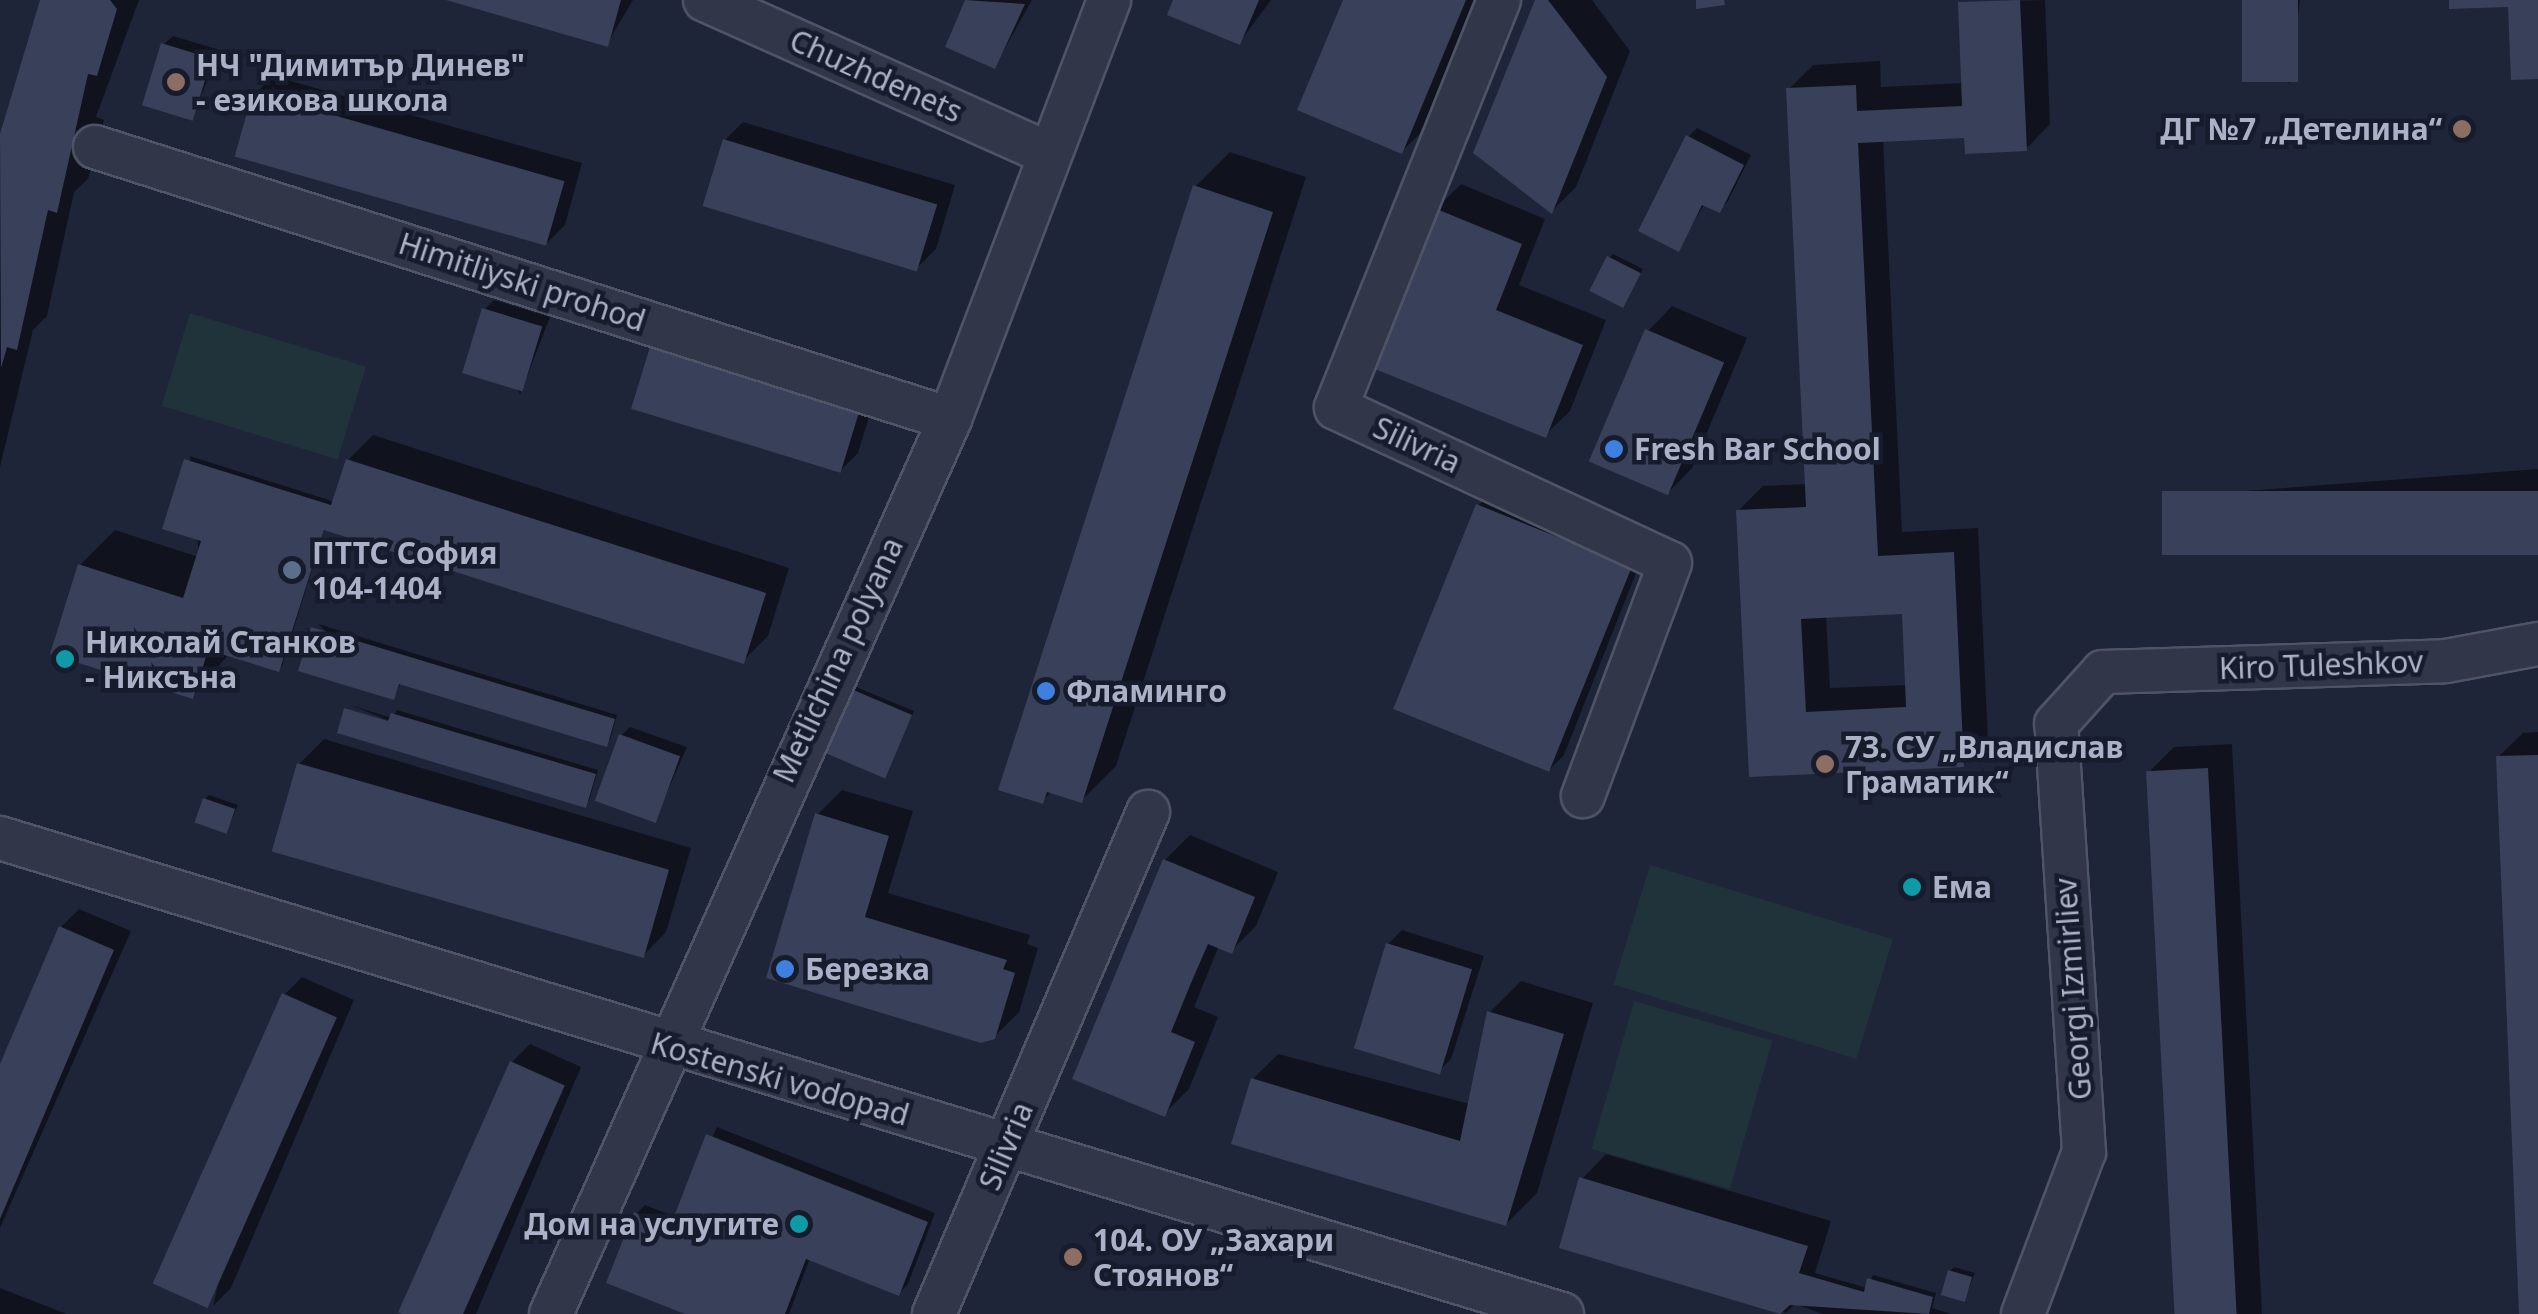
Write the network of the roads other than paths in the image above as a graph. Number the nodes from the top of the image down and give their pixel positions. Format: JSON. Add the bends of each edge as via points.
{"nodes":[{"id":1,"x":705,"y":0,"type":"edge"},
{"id":2,"x":1110,"y":0,"type":"edge"},
{"id":3,"x":1499,"y":0,"type":"edge"},
{"id":4,"x":94,"y":147,"type":"dead end"},
{"id":5,"x":1048,"y":153,"type":"junction"},
{"id":6,"x":950,"y":419,"type":"junction"},
{"id":7,"x":2538,"y":644,"type":"edge"},
{"id":8,"x":2103,"y":672,"type":"joint"},
{"id":9,"x":1583,"y":796,"type":"dead end"},
{"id":10,"x":1148,"y":812,"type":"dead end"},
{"id":11,"x":0,"y":838,"type":"edge"},
{"id":12,"x":667,"y":1046,"type":"junction"},
{"id":13,"x":1007,"y":1146,"type":"junction"},
{"id":14,"x":1511,"y":1306,"type":"edge"},
{"id":15,"x":551,"y":1314,"type":"edge"},
{"id":16,"x":934,"y":1314,"type":"edge"},
{"id":17,"x":1562,"y":1314,"type":"edge"},
{"id":18,"x":2023,"y":1314,"type":"edge"}],
"edges":[{"from":1,"to":5,"type":"street","name":"Chuzhdenets"},
{"from":2,"to":5,"type":"street","name":"Metlichina polyana"},
{"from":3,"to":9,"type":"street","name":"Silivria","via":[[1336,408],[1670,563]]},
{"from":4,"to":6,"type":"street","name":"Himitliyski prohod"},
{"from":5,"to":6,"type":"street","name":"Metlichina polyana"},
{"from":6,"to":12,"type":"street","name":"Metlichina polyana"},
{"from":7,"to":8,"type":"street","name":"Kiro Tuleshkov","via":[[2446,660]]},
{"from":8,"to":18,"type":"street","name":"Georgi Izmirliev","via":[[2056,724],[2084,1152]]},
{"from":10,"to":13,"type":"street","name":"Silivria"},
{"from":11,"to":12,"type":"street","name":"Kostenski vodopad"},
{"from":12,"to":13,"type":"street","name":"Kostenski vodopad"},
{"from":12,"to":15,"type":"street","name":"Metlichina polyana"},
{"from":13,"to":14,"type":"street","name":"Kostenski vodopad"},
{"from":13,"to":16,"type":"street","name":"Silivria"},
{"from":14,"to":17,"type":"street","name":"Kostenski vodopad"}]}
